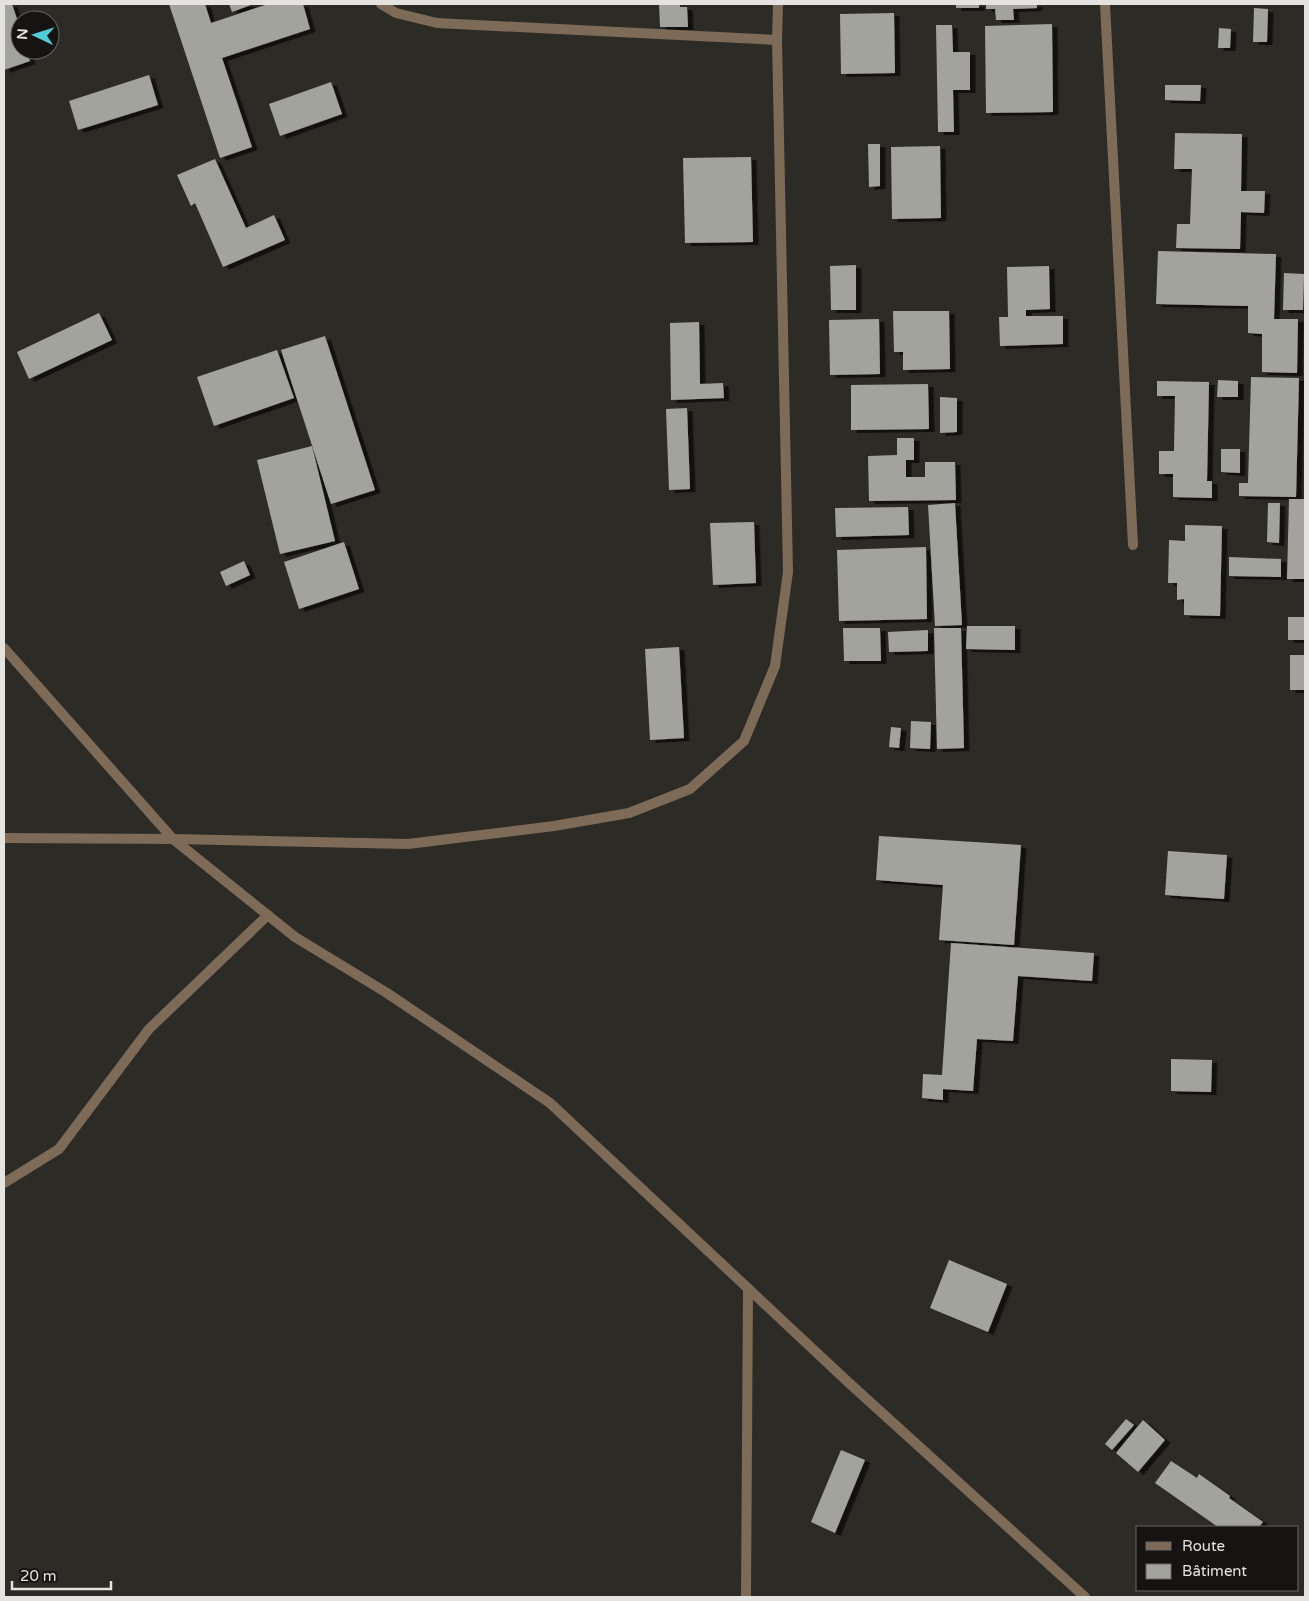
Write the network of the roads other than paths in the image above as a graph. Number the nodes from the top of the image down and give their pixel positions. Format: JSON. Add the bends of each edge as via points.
{"nodes":[{"id":1,"x":382,"y":4,"type":"edge"},
{"id":2,"x":778,"y":4,"type":"edge"},
{"id":3,"x":1104,"y":4,"type":"edge"},
{"id":4,"x":777,"y":40,"type":"junction"},
{"id":5,"x":1132,"y":546,"type":"dead end"},
{"id":6,"x":4,"y":648,"type":"edge"},
{"id":7,"x":4,"y":838,"type":"edge"},
{"id":8,"x":173,"y":839,"type":"junction"},
{"id":9,"x":268,"y":915,"type":"junction"},
{"id":10,"x":4,"y":1183,"type":"edge"},
{"id":11,"x":748,"y":1288,"type":"junction"},
{"id":12,"x":746,"y":1597,"type":"edge"},
{"id":13,"x":1085,"y":1597,"type":"edge"}],
"edges":[{"from":1,"to":4,"type":"street","via":[[396,13],[437,23]]},
{"from":2,"to":4,"type":"street"},
{"from":3,"to":5,"type":"street"},
{"from":4,"to":8,"type":"street","via":[[788,572],[776,666],[744,741],[690,789],[629,813],[408,844]]},
{"from":6,"to":8,"type":"street"},
{"from":7,"to":8,"type":"street"},
{"from":8,"to":9,"type":"street"},
{"from":9,"to":10,"type":"street","via":[[150,1029],[59,1149]]},
{"from":9,"to":11,"type":"street","via":[[295,937],[387,993],[550,1103]]},
{"from":11,"to":12,"type":"street"},
{"from":11,"to":13,"type":"street"}]}
